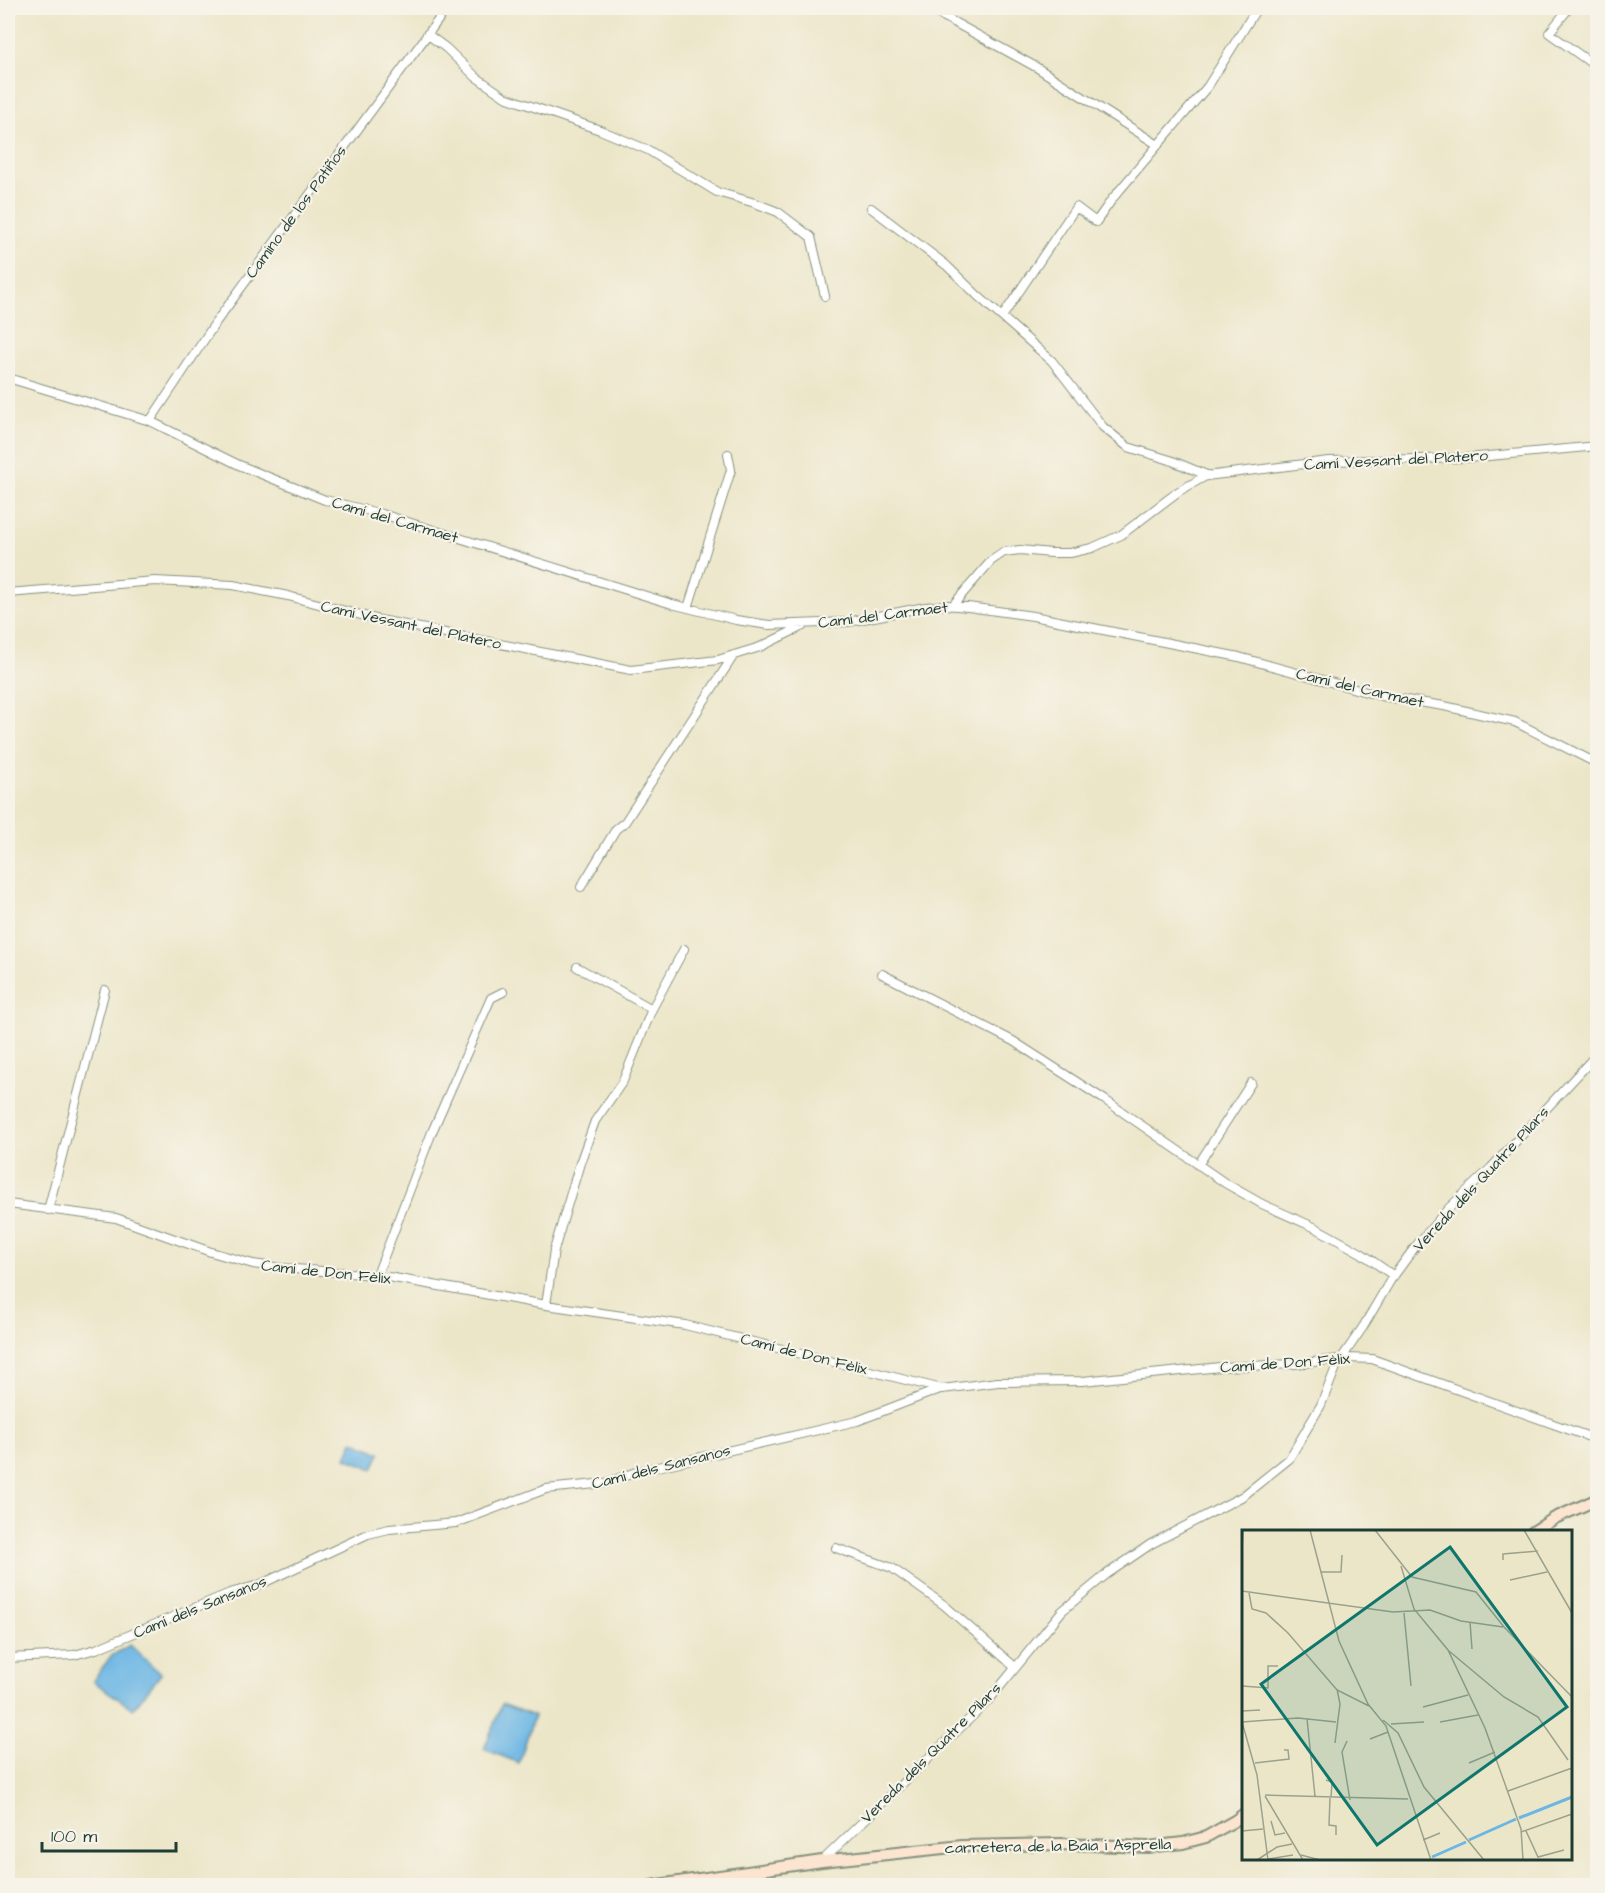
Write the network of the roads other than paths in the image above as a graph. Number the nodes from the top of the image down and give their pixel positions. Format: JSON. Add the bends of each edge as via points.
{"nodes":[{"id":1,"x":447,"y":8,"type":"edge"},
{"id":2,"x":928,"y":8,"type":"edge"},
{"id":3,"x":1257,"y":8,"type":"edge"},
{"id":4,"x":1569,"y":8,"type":"edge"},
{"id":5,"x":428,"y":34,"type":"junction"},
{"id":6,"x":1598,"y":68,"type":"edge"},
{"id":7,"x":1158,"y":144,"type":"junction"},
{"id":8,"x":871,"y":208,"type":"dead end"},
{"id":9,"x":825,"y":296,"type":"dead end"},
{"id":10,"x":1002,"y":317,"type":"junction"},
{"id":11,"x":8,"y":378,"type":"edge"},
{"id":12,"x":150,"y":421,"type":"junction"},
{"id":13,"x":1598,"y":446,"type":"edge"},
{"id":14,"x":728,"y":454,"type":"dead end"},
{"id":15,"x":1209,"y":476,"type":"junction"},
{"id":16,"x":8,"y":593,"type":"edge"},
{"id":17,"x":952,"y":606,"type":"junction"},
{"id":18,"x":688,"y":608,"type":"junction"},
{"id":19,"x":807,"y":624,"type":"junction"},
{"id":20,"x":734,"y":655,"type":"junction"},
{"id":21,"x":1598,"y":764,"type":"edge"},
{"id":22,"x":581,"y":887,"type":"dead end"},
{"id":23,"x":684,"y":949,"type":"dead end"},
{"id":24,"x":576,"y":967,"type":"dead end"},
{"id":25,"x":882,"y":974,"type":"dead end"},
{"id":26,"x":105,"y":990,"type":"dead end"},
{"id":27,"x":503,"y":992,"type":"dead end"},
{"id":28,"x":652,"y":1009,"type":"junction"},
{"id":29,"x":1598,"y":1053,"type":"edge"},
{"id":30,"x":1251,"y":1083,"type":"dead end"},
{"id":31,"x":1198,"y":1166,"type":"junction"},
{"id":32,"x":8,"y":1204,"type":"edge"},
{"id":33,"x":48,"y":1210,"type":"junction"},
{"id":34,"x":377,"y":1275,"type":"junction"},
{"id":35,"x":1394,"y":1276,"type":"junction"},
{"id":36,"x":546,"y":1305,"type":"junction"},
{"id":37,"x":1341,"y":1359,"type":"junction"},
{"id":38,"x":942,"y":1389,"type":"junction"},
{"id":39,"x":1598,"y":1440,"type":"edge"},
{"id":40,"x":1598,"y":1499,"type":"edge"},
{"id":41,"x":1536,"y":1530,"type":"edge"},
{"id":42,"x":836,"y":1548,"type":"dead end"},
{"id":43,"x":8,"y":1658,"type":"edge"},
{"id":44,"x":1015,"y":1667,"type":"junction"},
{"id":45,"x":1242,"y":1815,"type":"edge"},
{"id":46,"x":822,"y":1861,"type":"junction"},
{"id":47,"x":651,"y":1886,"type":"edge"}],
"edges":[{"from":1,"to":5,"type":"street","name":"Camino de los Patiños"},
{"from":2,"to":7,"type":"street","via":[[1036,67]]},
{"from":3,"to":7,"type":"street","via":[[1208,86]]},
{"from":4,"to":6,"type":"street","via":[[1549,33]]},
{"from":5,"to":9,"type":"street","via":[[505,97],[648,150],[717,192],[777,212],[811,237]]},
{"from":5,"to":12,"type":"street","name":"Camino de los Patiños","via":[[216,322]]},
{"from":7,"to":10,"type":"street","via":[[1096,222],[1076,207]]},
{"from":8,"to":10,"type":"street","via":[[946,265]]},
{"from":10,"to":15,"type":"street","via":[[1052,361],[1103,427],[1128,447]]},
{"from":11,"to":12,"type":"street","name":"Camí del Carmaet"},
{"from":12,"to":18,"type":"street","name":"Camí del Carmaet","via":[[239,465],[325,500]]},
{"from":13,"to":15,"type":"street","name":"Camí Vessant del Platero","via":[[1467,458],[1329,461]]},
{"from":14,"to":18,"type":"street","via":[[730,470]]},
{"from":15,"to":17,"type":"street","name":"Camí Vessant del Platero","via":[[1179,491],[1121,535],[1092,548],[1051,554],[1004,552],[991,561]]},
{"from":16,"to":20,"type":"street","name":"Camí Vessant del Platero","via":[[155,581],[233,585],[380,620],[631,670]]},
{"from":17,"to":19,"type":"street","name":"Camí del Carmaet","via":[[925,607],[848,622]]},
{"from":17,"to":21,"type":"street","name":"Camí del Carmaet","via":[[1033,616],[1239,657],[1381,696],[1515,722]]},
{"from":18,"to":19,"type":"street","name":"Camí del Carmaet","via":[[736,620]]},
{"from":19,"to":20,"type":"street","name":"Camí Vessant del Platero"},
{"from":20,"to":22,"type":"street"},
{"from":23,"to":28,"type":"street"},
{"from":24,"to":28,"type":"street"},
{"from":25,"to":31,"type":"street","via":[[1012,1041]]},
{"from":26,"to":33,"type":"street"},
{"from":27,"to":34,"type":"street","via":[[491,998],[432,1132]]},
{"from":28,"to":36,"type":"street","via":[[623,1081],[595,1121],[554,1250]]},
{"from":29,"to":35,"type":"street","name":"Vereda dels Quatre Pilars","via":[[1449,1208]]},
{"from":30,"to":31,"type":"street"},
{"from":31,"to":35,"type":"street","via":[[1262,1204],[1361,1253]]},
{"from":32,"to":33,"type":"street","name":"Camí de Don Fèlix"},
{"from":33,"to":34,"type":"street","name":"Camí de Don Fèlix","via":[[116,1218],[200,1249],[253,1263]]},
{"from":34,"to":36,"type":"street","name":"Camí de Don Fèlix"},
{"from":35,"to":37,"type":"street","name":"Vereda dels Quatre Pilars"},
{"from":36,"to":38,"type":"street","name":"Camí de Don Fèlix","via":[[685,1324]]},
{"from":37,"to":38,"type":"street","name":"Camí de Don Fèlix"},
{"from":37,"to":39,"type":"street","name":"Camí de Don Fèlix","via":[[1372,1359]]},
{"from":37,"to":44,"type":"street","name":"Vereda dels Quatre Pilars","via":[[1321,1405],[1289,1459],[1244,1496],[1151,1544],[1107,1574],[1062,1611]]},
{"from":38,"to":43,"type":"street","name":"Camí dels Sansanos","via":[[857,1420],[636,1472],[606,1483],[546,1489],[456,1523],[368,1534],[259,1585],[230,1593],[96,1649],[74,1655]]},
{"from":40,"to":41,"type":"main road"},
{"from":42,"to":44,"type":"street","via":[[892,1568],[944,1605]]},
{"from":44,"to":46,"type":"street","name":"Vereda dels Quatre Pilars","via":[[988,1701]]},
{"from":45,"to":46,"type":"main road","name":"carretera de la Baia i Asprella","via":[[1206,1837],[1183,1843],[962,1846]]},
{"from":46,"to":47,"type":"main road","name":"carretera de la Baia i Asprella"}]}
